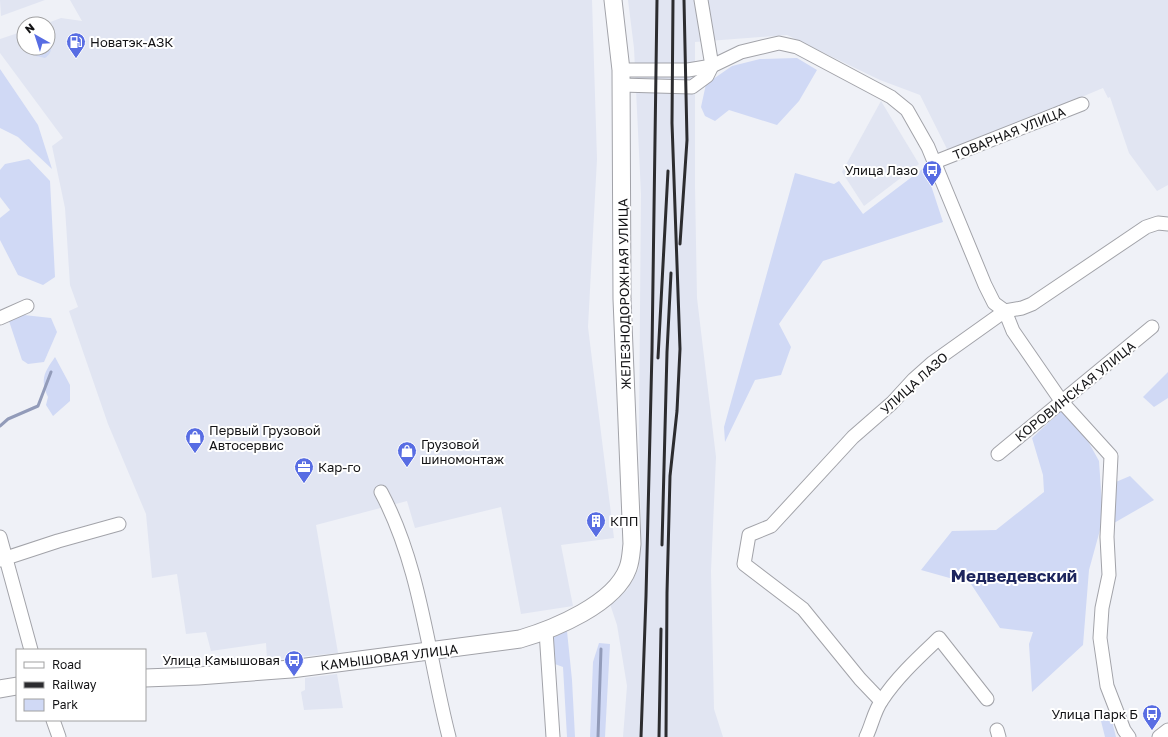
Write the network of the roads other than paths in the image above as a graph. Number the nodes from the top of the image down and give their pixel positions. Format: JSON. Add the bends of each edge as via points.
{"nodes":[{"id":1,"x":613,"y":0,"type":"edge"},
{"id":2,"x":701,"y":0,"type":"edge"},
{"id":3,"x":712,"y":66,"type":"junction"},
{"id":4,"x":621,"y":78,"type":"junction"},
{"id":5,"x":1082,"y":104,"type":"dead end"},
{"id":6,"x":935,"y":162,"type":"junction"},
{"id":7,"x":1168,"y":223,"type":"edge"},
{"id":8,"x":27,"y":306,"type":"dead end"},
{"id":9,"x":1005,"y":311,"type":"junction"},
{"id":10,"x":0,"y":318,"type":"edge"},
{"id":11,"x":1152,"y":327,"type":"dead end"},
{"id":12,"x":1062,"y":402,"type":"junction"},
{"id":13,"x":998,"y":454,"type":"dead end"},
{"id":14,"x":381,"y":492,"type":"dead end"},
{"id":15,"x":119,"y":524,"type":"dead end"},
{"id":16,"x":0,"y":537,"type":"edge"},
{"id":17,"x":3,"y":559,"type":"edge"},
{"id":18,"x":618,"y":585,"type":"joint"},
{"id":19,"x":546,"y":631,"type":"junction"},
{"id":20,"x":31,"y":649,"type":"edge"},
{"id":21,"x":431,"y":652,"type":"junction"},
{"id":22,"x":146,"y":678,"type":"edge"},
{"id":23,"x":16,"y":686,"type":"edge"},
{"id":24,"x":0,"y":689,"type":"edge"},
{"id":25,"x":987,"y":699,"type":"dead end"},
{"id":26,"x":881,"y":701,"type":"junction"},
{"id":27,"x":53,"y":721,"type":"edge"},
{"id":28,"x":1168,"y":730,"type":"edge"},
{"id":29,"x":59,"y":737,"type":"edge"},
{"id":30,"x":449,"y":737,"type":"edge"},
{"id":31,"x":553,"y":737,"type":"edge"},
{"id":32,"x":866,"y":737,"type":"edge"},
{"id":33,"x":1129,"y":737,"type":"edge"},
{"id":34,"x":1159,"y":737,"type":"edge"}],
"edges":[{"from":1,"to":4,"type":"main road","name":"ЖЕЛЕЗНОДОРОЖНАЯ УЛИЦА"},
{"from":2,"to":3,"type":"street"},
{"from":3,"to":4,"type":"street","via":[[707,76],[692,87]]},
{"from":3,"to":6,"type":"street","via":[[741,52],[779,43],[797,47],[864,82],[907,110]]},
{"from":4,"to":18,"type":"main road","name":"ЖЕЛЕЗНОДОРОЖНАЯ УЛИЦА","via":[[622,299],[632,544],[628,568]]},
{"from":5,"to":6,"type":"street","name":"ТОВАРНАЯ УЛИЦА"},
{"from":6,"to":9,"type":"street","via":[[985,284],[994,303]]},
{"from":7,"to":9,"type":"street","name":"УЛИЦА ЛАЗО","via":[[1146,227],[1032,304]]},
{"from":8,"to":10,"type":"street"},
{"from":9,"to":12,"type":"street","via":[[1013,331]]},
{"from":9,"to":26,"type":"street","name":"УЛИЦА ЛАЗО","via":[[932,363],[853,437],[771,526],[749,535],[744,564],[803,609]]},
{"from":11,"to":12,"type":"street","name":"КОРОВИНСКАЯ УЛИЦА"},
{"from":12,"to":13,"type":"street","name":"КОРОВИНСКАЯ УЛИЦА"},
{"from":12,"to":33,"type":"street","via":[[1111,456],[1107,537],[1109,575],[1102,608],[1100,638],[1107,686]]},
{"from":14,"to":21,"type":"street","via":[[394,517],[406,554]]},
{"from":15,"to":17,"type":"street"},
{"from":16,"to":17,"type":"street"},
{"from":17,"to":20,"type":"street"},
{"from":18,"to":19,"type":"main road","name":"КАМЫШОВАЯ УЛИЦА","via":[[592,606]]},
{"from":19,"to":21,"type":"main road","name":"КАМЫШОВАЯ УЛИЦА","via":[[520,639]]},
{"from":19,"to":31,"type":"street"},
{"from":21,"to":22,"type":"main road","name":"КАМЫШОВАЯ УЛИЦА","via":[[291,669]]},
{"from":21,"to":30,"type":"street","via":[[438,695]]},
{"from":23,"to":24,"type":"main road"},
{"from":25,"to":26,"type":"street","via":[[939,638],[915,660]]},
{"from":26,"to":32,"type":"street"},
{"from":27,"to":29,"type":"street"},
{"from":28,"to":34,"type":"street"}]}
